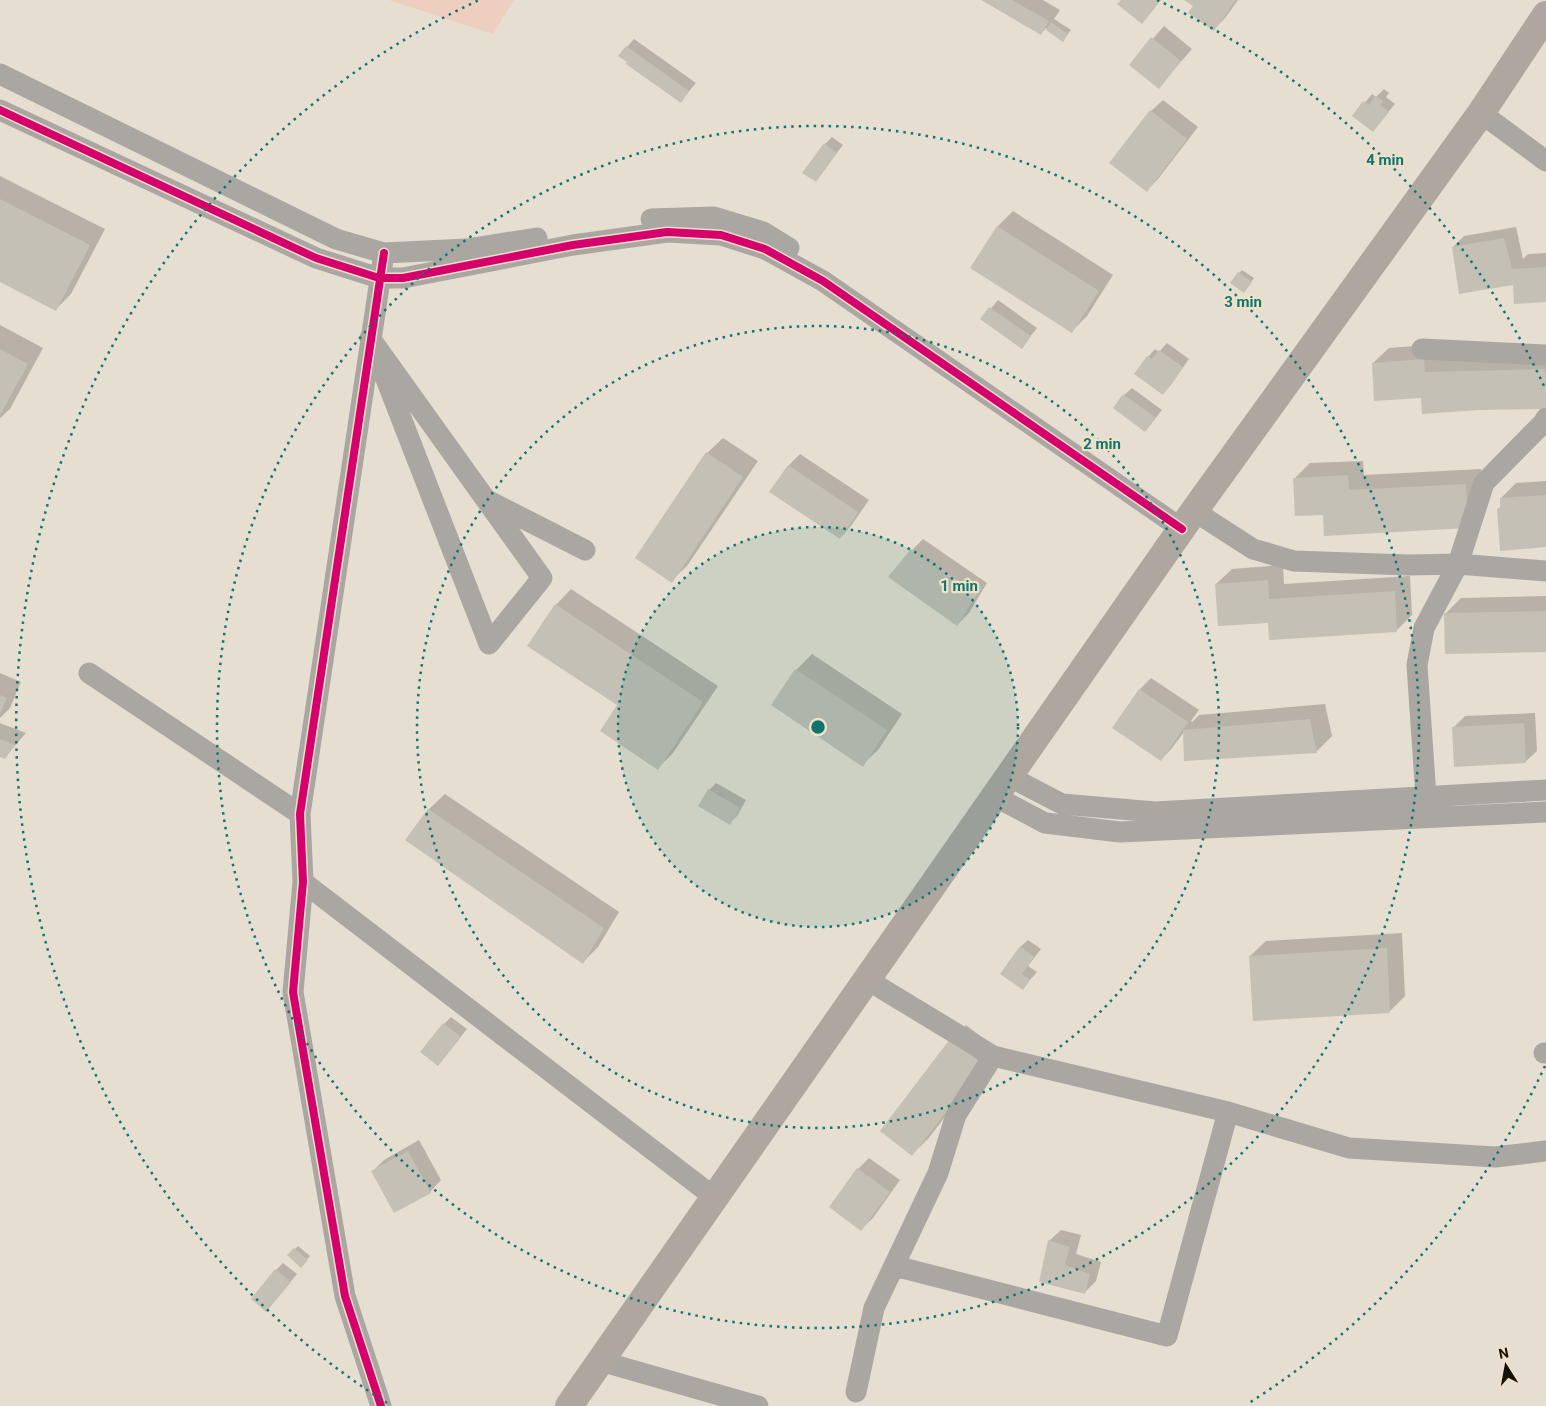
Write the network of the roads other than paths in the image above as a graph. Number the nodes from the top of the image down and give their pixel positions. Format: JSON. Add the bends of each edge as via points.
{"nodes":[{"id":1,"x":1546,"y":15,"type":"edge"},
{"id":2,"x":0,"y":74,"type":"edge"},
{"id":3,"x":0,"y":110,"type":"edge"},
{"id":4,"x":1481,"y":113,"type":"junction"},
{"id":5,"x":1546,"y":161,"type":"edge"},
{"id":6,"x":384,"y":253,"type":"junction"},
{"id":7,"x":379,"y":278,"type":"junction"},
{"id":8,"x":823,"y":281,"type":"junction"},
{"id":9,"x":370,"y":338,"type":"junction"},
{"id":10,"x":1422,"y":349,"type":"dead end"},
{"id":11,"x":1546,"y":355,"type":"edge"},
{"id":12,"x":1546,"y":418,"type":"edge"},
{"id":13,"x":486,"y":500,"type":"junction"},
{"id":14,"x":1188,"y":520,"type":"junction"},
{"id":15,"x":585,"y":550,"type":"dead end"},
{"id":16,"x":1458,"y":564,"type":"junction"},
{"id":17,"x":1546,"y":570,"type":"edge"},
{"id":18,"x":89,"y":674,"type":"dead end"},
{"id":19,"x":1001,"y":786,"type":"junction"},
{"id":20,"x":1546,"y":790,"type":"edge"},
{"id":21,"x":1426,"y":797,"type":"junction"},
{"id":22,"x":1546,"y":812,"type":"edge"},
{"id":23,"x":300,"y":814,"type":"junction"},
{"id":24,"x":303,"y":882,"type":"junction"},
{"id":25,"x":866,"y":980,"type":"junction"},
{"id":26,"x":993,"y":1056,"type":"junction"},
{"id":27,"x":1228,"y":1112,"type":"junction"},
{"id":28,"x":1546,"y":1152,"type":"edge"},
{"id":29,"x":714,"y":1197,"type":"junction"},
{"id":30,"x":894,"y":1266,"type":"junction"},
{"id":31,"x":600,"y":1361,"type":"junction"},
{"id":32,"x":856,"y":1392,"type":"dead end"},
{"id":33,"x":382,"y":1406,"type":"edge"},
{"id":34,"x":569,"y":1406,"type":"edge"},
{"id":35,"x":758,"y":1406,"type":"edge"}],
"edges":[{"from":1,"to":4,"type":"main road"},
{"from":2,"to":6,"type":"street","via":[[336,239]]},
{"from":3,"to":7,"type":"street","via":[[316,258]]},
{"from":4,"to":5,"type":"street"},
{"from":4,"to":14,"type":"main road"},
{"from":6,"to":7,"type":"street"},
{"from":6,"to":8,"type":"street","via":[[467,249],[657,218],[714,217],[764,232],[793,250]]},
{"from":7,"to":8,"type":"street","via":[[403,278],[573,244],[667,232],[721,235],[747,243],[765,249]]},
{"from":7,"to":9,"type":"street"},
{"from":8,"to":14,"type":"street"},
{"from":9,"to":13,"type":"street"},
{"from":9,"to":13,"type":"street","via":[[489,644],[542,578]]},
{"from":9,"to":23,"type":"street"},
{"from":10,"to":11,"type":"street"},
{"from":12,"to":16,"type":"street","via":[[1484,483]]},
{"from":13,"to":15,"type":"street"},
{"from":14,"to":16,"type":"street","via":[[1253,549],[1294,561]]},
{"from":14,"to":19,"type":"main road"},
{"from":16,"to":17,"type":"street"},
{"from":16,"to":21,"type":"street","via":[[1424,628],[1417,665]]},
{"from":18,"to":23,"type":"street"},
{"from":19,"to":21,"type":"street","via":[[1062,804],[1155,812]]},
{"from":19,"to":22,"type":"street","via":[[1045,823],[1120,832]]},
{"from":19,"to":25,"type":"main road"},
{"from":20,"to":21,"type":"street"},
{"from":23,"to":24,"type":"street"},
{"from":24,"to":29,"type":"street"},
{"from":24,"to":33,"type":"street","via":[[293,992],[345,1296]]},
{"from":25,"to":26,"type":"street"},
{"from":25,"to":29,"type":"main road"},
{"from":26,"to":27,"type":"street"},
{"from":26,"to":30,"type":"street","via":[[956,1115],[938,1173]]},
{"from":27,"to":28,"type":"street","via":[[1348,1148],[1495,1157]]},
{"from":27,"to":30,"type":"street","via":[[1167,1336]]},
{"from":29,"to":31,"type":"main road"},
{"from":30,"to":32,"type":"street","via":[[874,1308]]},
{"from":31,"to":34,"type":"main road"},
{"from":31,"to":35,"type":"street"}]}
